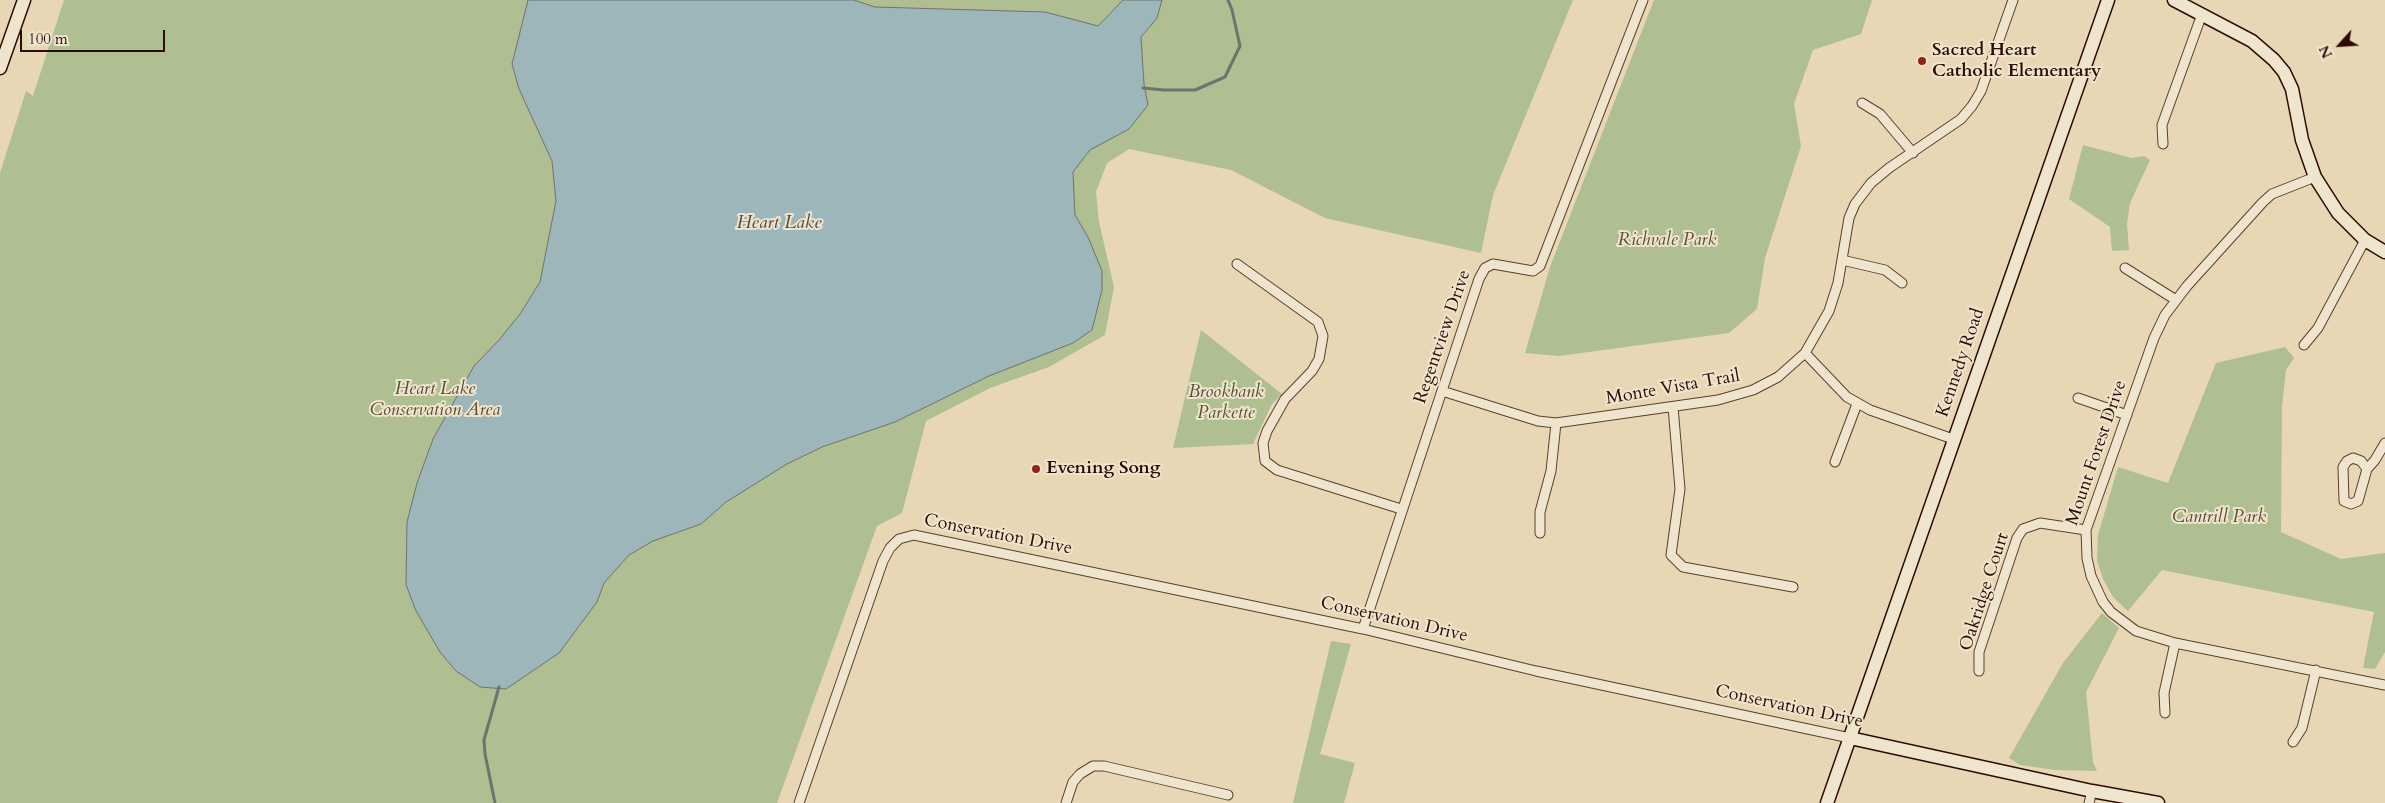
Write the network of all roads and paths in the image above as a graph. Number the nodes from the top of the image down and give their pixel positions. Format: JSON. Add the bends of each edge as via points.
{"nodes":[{"id":1,"x":24,"y":0,"type":"edge"},
{"id":2,"x":1643,"y":0,"type":"edge"},
{"id":3,"x":2013,"y":0,"type":"edge"},
{"id":4,"x":2108,"y":0,"type":"edge"},
{"id":5,"x":2174,"y":0,"type":"edge"},
{"id":6,"x":2202,"y":14,"type":"junction"},
{"id":7,"x":0,"y":68,"type":"edge"},
{"id":8,"x":1862,"y":103,"type":"dead end"},
{"id":9,"x":2163,"y":144,"type":"dead end"},
{"id":10,"x":1913,"y":153,"type":"junction"},
{"id":11,"x":2315,"y":177,"type":"junction"},
{"id":12,"x":2365,"y":240,"type":"junction"},
{"id":13,"x":2385,"y":252,"type":"edge"},
{"id":14,"x":1842,"y":260,"type":"junction"},
{"id":15,"x":1237,"y":264,"type":"dead end"},
{"id":16,"x":2125,"y":268,"type":"dead end"},
{"id":17,"x":1902,"y":283,"type":"dead end"},
{"id":18,"x":2176,"y":300,"type":"junction"},
{"id":19,"x":2304,"y":345,"type":"dead end"},
{"id":20,"x":1805,"y":353,"type":"junction"},
{"id":21,"x":1442,"y":391,"type":"junction"},
{"id":22,"x":2078,"y":398,"type":"dead end"},
{"id":23,"x":1858,"y":404,"type":"junction"},
{"id":24,"x":1673,"y":407,"type":"junction"},
{"id":25,"x":2127,"y":415,"type":"junction"},
{"id":26,"x":1556,"y":423,"type":"junction"},
{"id":27,"x":1953,"y":439,"type":"junction"},
{"id":28,"x":2385,"y":443,"type":"edge"},
{"id":29,"x":1835,"y":462,"type":"dead end"},
{"id":30,"x":2367,"y":469,"type":"junction"},
{"id":31,"x":1401,"y":509,"type":"junction"},
{"id":32,"x":2086,"y":530,"type":"junction"},
{"id":33,"x":1540,"y":533,"type":"dead end"},
{"id":34,"x":1793,"y":588,"type":"dead end"},
{"id":35,"x":1363,"y":630,"type":"junction"},
{"id":36,"x":2175,"y":643,"type":"junction"},
{"id":37,"x":2316,"y":670,"type":"junction"},
{"id":38,"x":1979,"y":671,"type":"dead end"},
{"id":39,"x":2385,"y":685,"type":"edge"},
{"id":40,"x":2165,"y":713,"type":"dead end"},
{"id":41,"x":1850,"y":738,"type":"junction"},
{"id":42,"x":2293,"y":742,"type":"dead end"},
{"id":43,"x":1228,"y":795,"type":"dead end"},
{"id":44,"x":2091,"y":797,"type":"edge"},
{"id":45,"x":799,"y":803,"type":"edge"},
{"id":46,"x":1066,"y":803,"type":"edge"},
{"id":47,"x":1827,"y":803,"type":"edge"},
{"id":48,"x":2158,"y":803,"type":"edge"}],
"edges":[{"from":1,"to":7,"type":"main road"},
{"from":2,"to":21,"type":"street","name":"Regentview Drive","via":[[1540,266],[1533,271],[1502,264],[1485,268]]},
{"from":3,"to":10,"type":"street","name":"Monte Vista Trail","via":[[1981,91],[1972,106],[1961,119]]},
{"from":4,"to":27,"type":"main road","name":"Kennedy Road"},
{"from":5,"to":6,"type":"main road"},
{"from":6,"to":9,"type":"street","via":[[2162,125]]},
{"from":6,"to":11,"type":"main road","via":[[2252,41],[2284,72],[2292,89],[2302,140]]},
{"from":8,"to":10,"type":"street","via":[[1880,114]]},
{"from":10,"to":14,"type":"street","name":"Monte Vista Trail","via":[[1889,168],[1863,193],[1849,218]]},
{"from":11,"to":12,"type":"main road","via":[[2338,213]]},
{"from":11,"to":18,"type":"street","name":"Mount Forest Drive","via":[[2272,194]]},
{"from":12,"to":13,"type":"main road"},
{"from":12,"to":19,"type":"street","via":[[2318,328]]},
{"from":14,"to":17,"type":"street","via":[[1885,270]]},
{"from":14,"to":20,"type":"street","name":"Monte Vista Trail","via":[[1829,311]]},
{"from":15,"to":31,"type":"street","via":[[1318,322],[1323,336],[1319,359],[1312,372],[1285,399],[1270,425],[1262,443],[1265,461],[1277,470]]},
{"from":16,"to":18,"type":"street"},
{"from":18,"to":25,"type":"street","name":"Mount Forest Drive","via":[[2154,338]]},
{"from":20,"to":23,"type":"street","via":[[1835,387]]},
{"from":20,"to":24,"type":"street","name":"Monte Vista Trail","via":[[1778,377],[1753,390],[1718,400]]},
{"from":21,"to":26,"type":"street","name":"Monte Vista Trail","via":[[1538,422]]},
{"from":21,"to":31,"type":"street","name":"Regentview Drive"},
{"from":22,"to":25,"type":"street"},
{"from":23,"to":27,"type":"street"},
{"from":23,"to":29,"type":"street"},
{"from":24,"to":26,"type":"street","name":"Monte Vista Trail"},
{"from":24,"to":34,"type":"street","via":[[1680,489],[1671,555],[1683,567]]},
{"from":25,"to":32,"type":"street","name":"Mount Forest Drive"},
{"from":26,"to":33,"type":"street","via":[[1551,471],[1540,512]]},
{"from":27,"to":41,"type":"main road","name":"Kennedy Road"},
{"from":28,"to":30,"type":"street"},
{"from":30,"to":30,"type":"street","via":[[2358,500],[2351,504],[2344,501],[2343,467],[2347,461],[2354,458]]},
{"from":31,"to":35,"type":"street","name":"Regentview Drive"},
{"from":32,"to":36,"type":"street","name":"Mount Forest Drive","via":[[2091,576],[2103,602],[2136,631]]},
{"from":32,"to":38,"type":"street","name":"Oakridge Court","via":[[2040,523],[2022,529],[1979,652]]},
{"from":35,"to":41,"type":"street","name":"Conservation Drive","via":[[1536,671]]},
{"from":35,"to":45,"type":"street","name":"Conservation Drive","via":[[939,539],[914,535],[899,539],[883,561]]},
{"from":36,"to":37,"type":"street","name":"Mount Forest Drive"},
{"from":36,"to":40,"type":"street","via":[[2164,693]]},
{"from":37,"to":39,"type":"street","name":"Mount Forest Drive"},
{"from":37,"to":42,"type":"street","via":[[2302,728]]},
{"from":41,"to":44,"type":"main road","name":"Conservation Drive"},
{"from":41,"to":47,"type":"main road","name":"Kennedy Road"},
{"from":43,"to":46,"type":"street","via":[[1093,766],[1073,782]]},
{"from":44,"to":48,"type":"main road","name":"Conservation Drive"}]}
